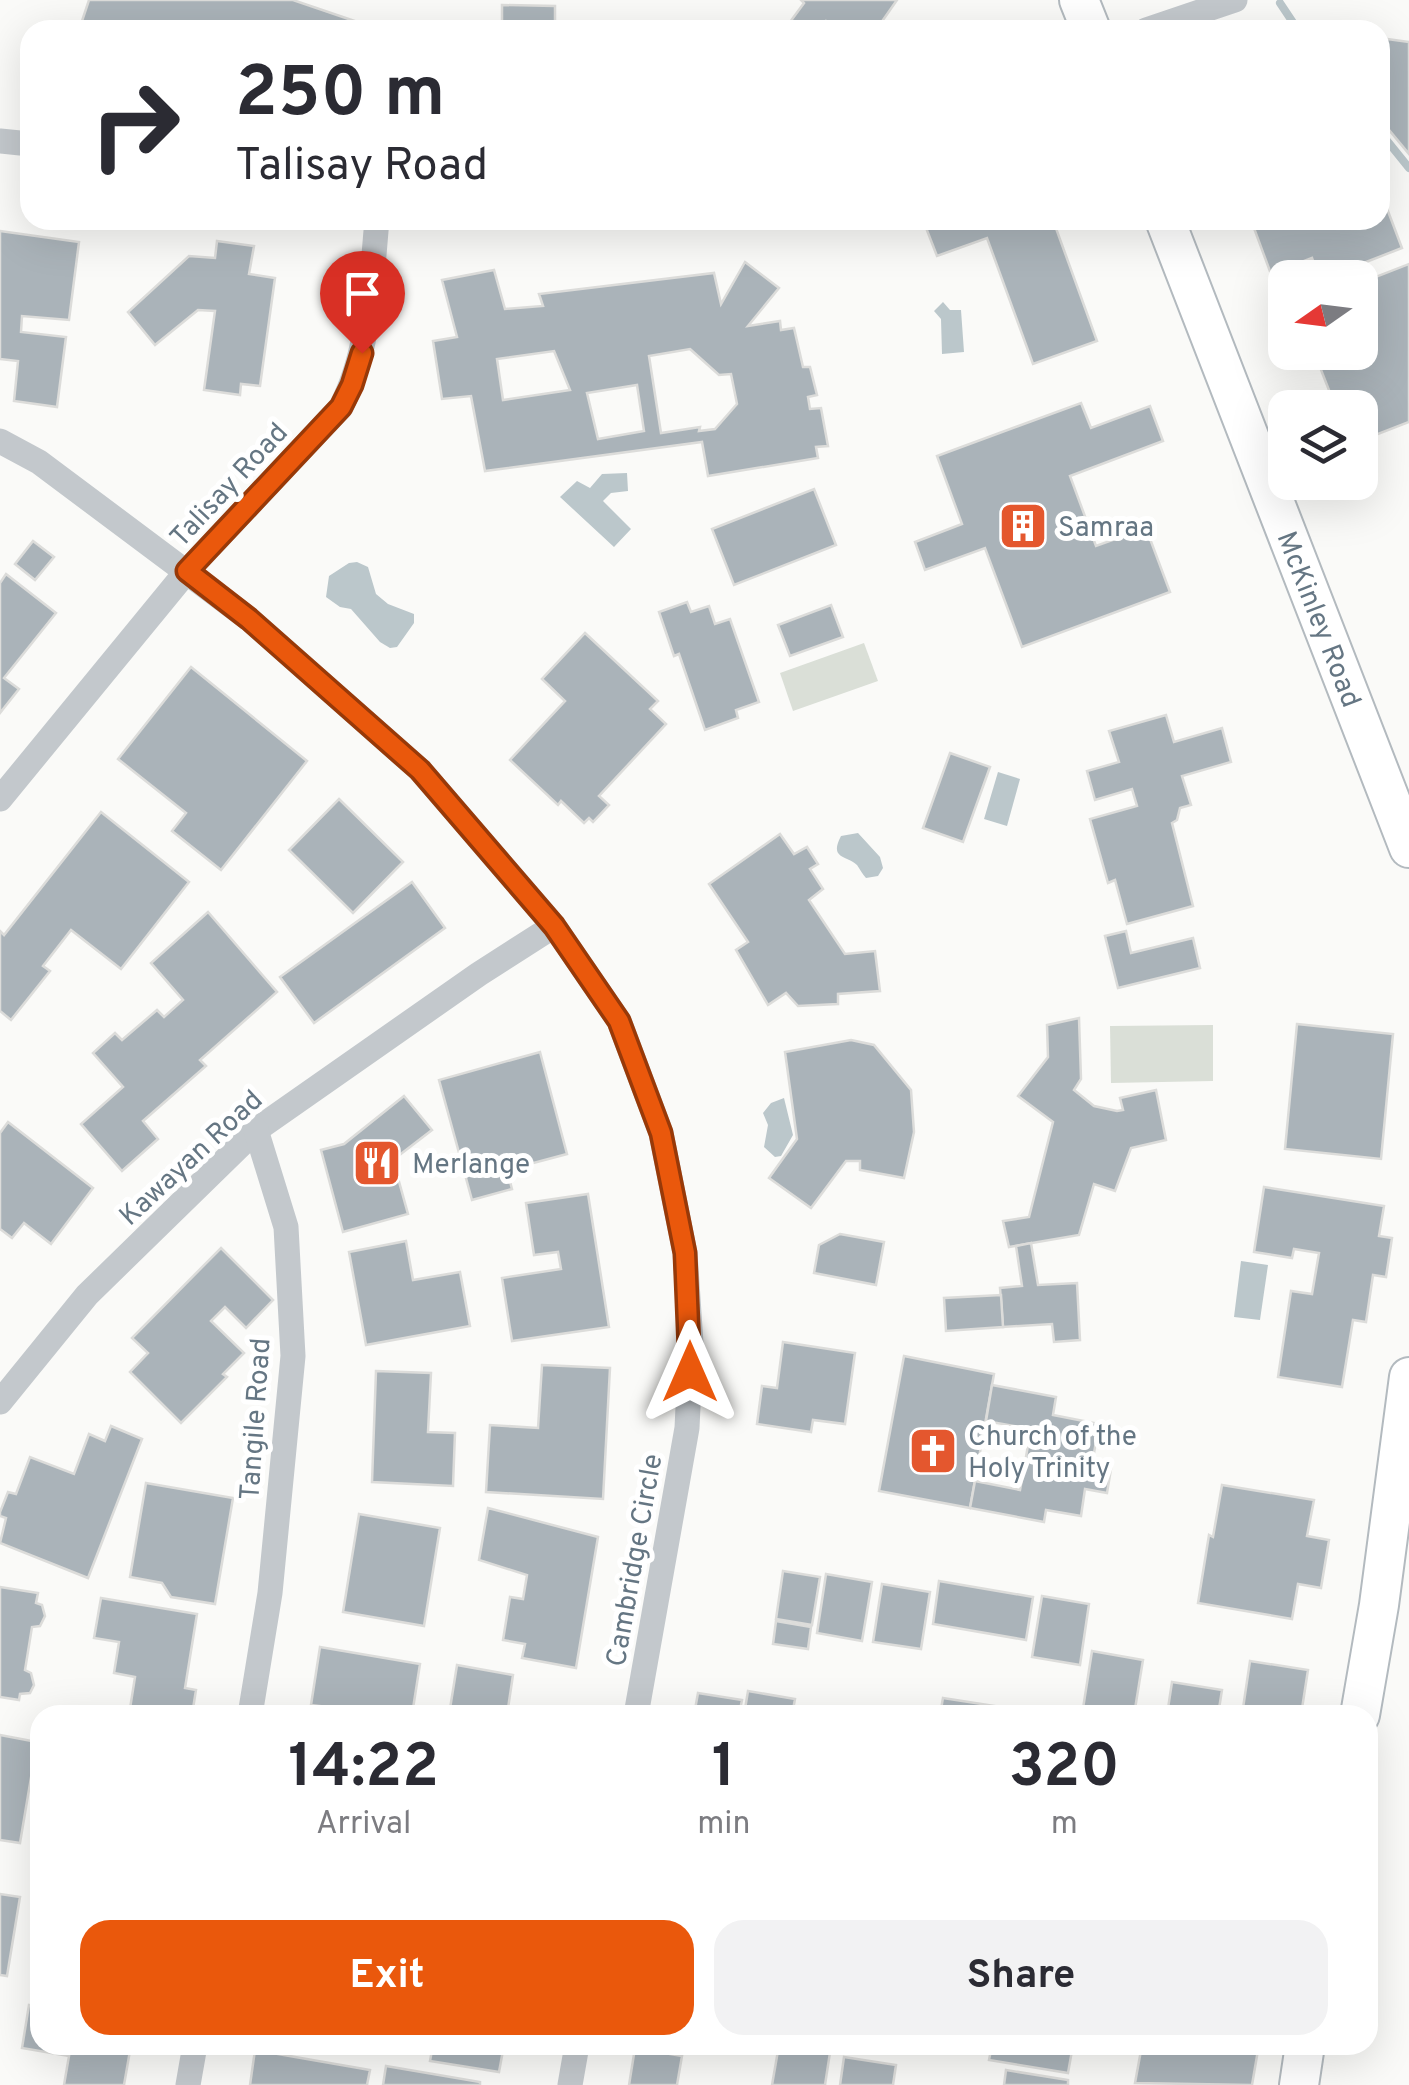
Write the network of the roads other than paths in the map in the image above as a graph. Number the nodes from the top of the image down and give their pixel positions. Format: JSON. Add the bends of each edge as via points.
{"nodes":[{"id":1,"x":1235,"y":0,"type":"edge"},
{"id":2,"x":1176,"y":20,"type":"edge"},
{"id":3,"x":375,"y":230,"type":"edge"},
{"id":4,"x":1169,"y":230,"type":"edge"},
{"id":5,"x":0,"y":441,"type":"edge"},
{"id":6,"x":187,"y":571,"type":"junction"},
{"id":7,"x":0,"y":799,"type":"edge"},
{"id":8,"x":1409,"y":848,"type":"edge"},
{"id":9,"x":554,"y":926,"type":"junction"},
{"id":10,"x":256,"y":1130,"type":"junction"},
{"id":11,"x":1409,"y":1377,"type":"edge"},
{"id":12,"x":0,"y":1402,"type":"edge"},
{"id":13,"x":252,"y":1705,"type":"edge"},
{"id":14,"x":638,"y":1705,"type":"edge"},
{"id":15,"x":1362,"y":1705,"type":"edge"},
{"id":16,"x":193,"y":2055,"type":"edge"},
{"id":17,"x":575,"y":2055,"type":"edge"},
{"id":18,"x":1304,"y":2055,"type":"edge"},
{"id":19,"x":188,"y":2085,"type":"edge"},
{"id":20,"x":570,"y":2085,"type":"edge"},
{"id":21,"x":1299,"y":2085,"type":"edge"}],
"edges":[{"from":1,"to":2,"type":"street"},
{"from":3,"to":6,"type":"street","name":"Talisay Road","via":[[362,353],[341,407]]},
{"from":4,"to":8,"type":"main road","name":"McKinley Road"},
{"from":5,"to":6,"type":"street","name":"Cambridge Circle","via":[[39,462]]},
{"from":6,"to":7,"type":"street","name":"Talisay Road"},
{"from":6,"to":9,"type":"street","name":"Cambridge Circle","via":[[420,770]]},
{"from":9,"to":10,"type":"street","name":"Kawayan Road"},
{"from":9,"to":14,"type":"street","name":"Cambridge Circle","via":[[619,1021],[661,1133],[685,1253],[688,1428]]},
{"from":10,"to":12,"type":"street","name":"Kawayan Road","via":[[87,1295]]},
{"from":10,"to":13,"type":"street","name":"Tangile Road","via":[[286,1226],[292,1356],[270,1594]]},
{"from":11,"to":15,"type":"main road"},
{"from":16,"to":19,"type":"street"},
{"from":17,"to":20,"type":"street"},
{"from":18,"to":21,"type":"main road"}]}
